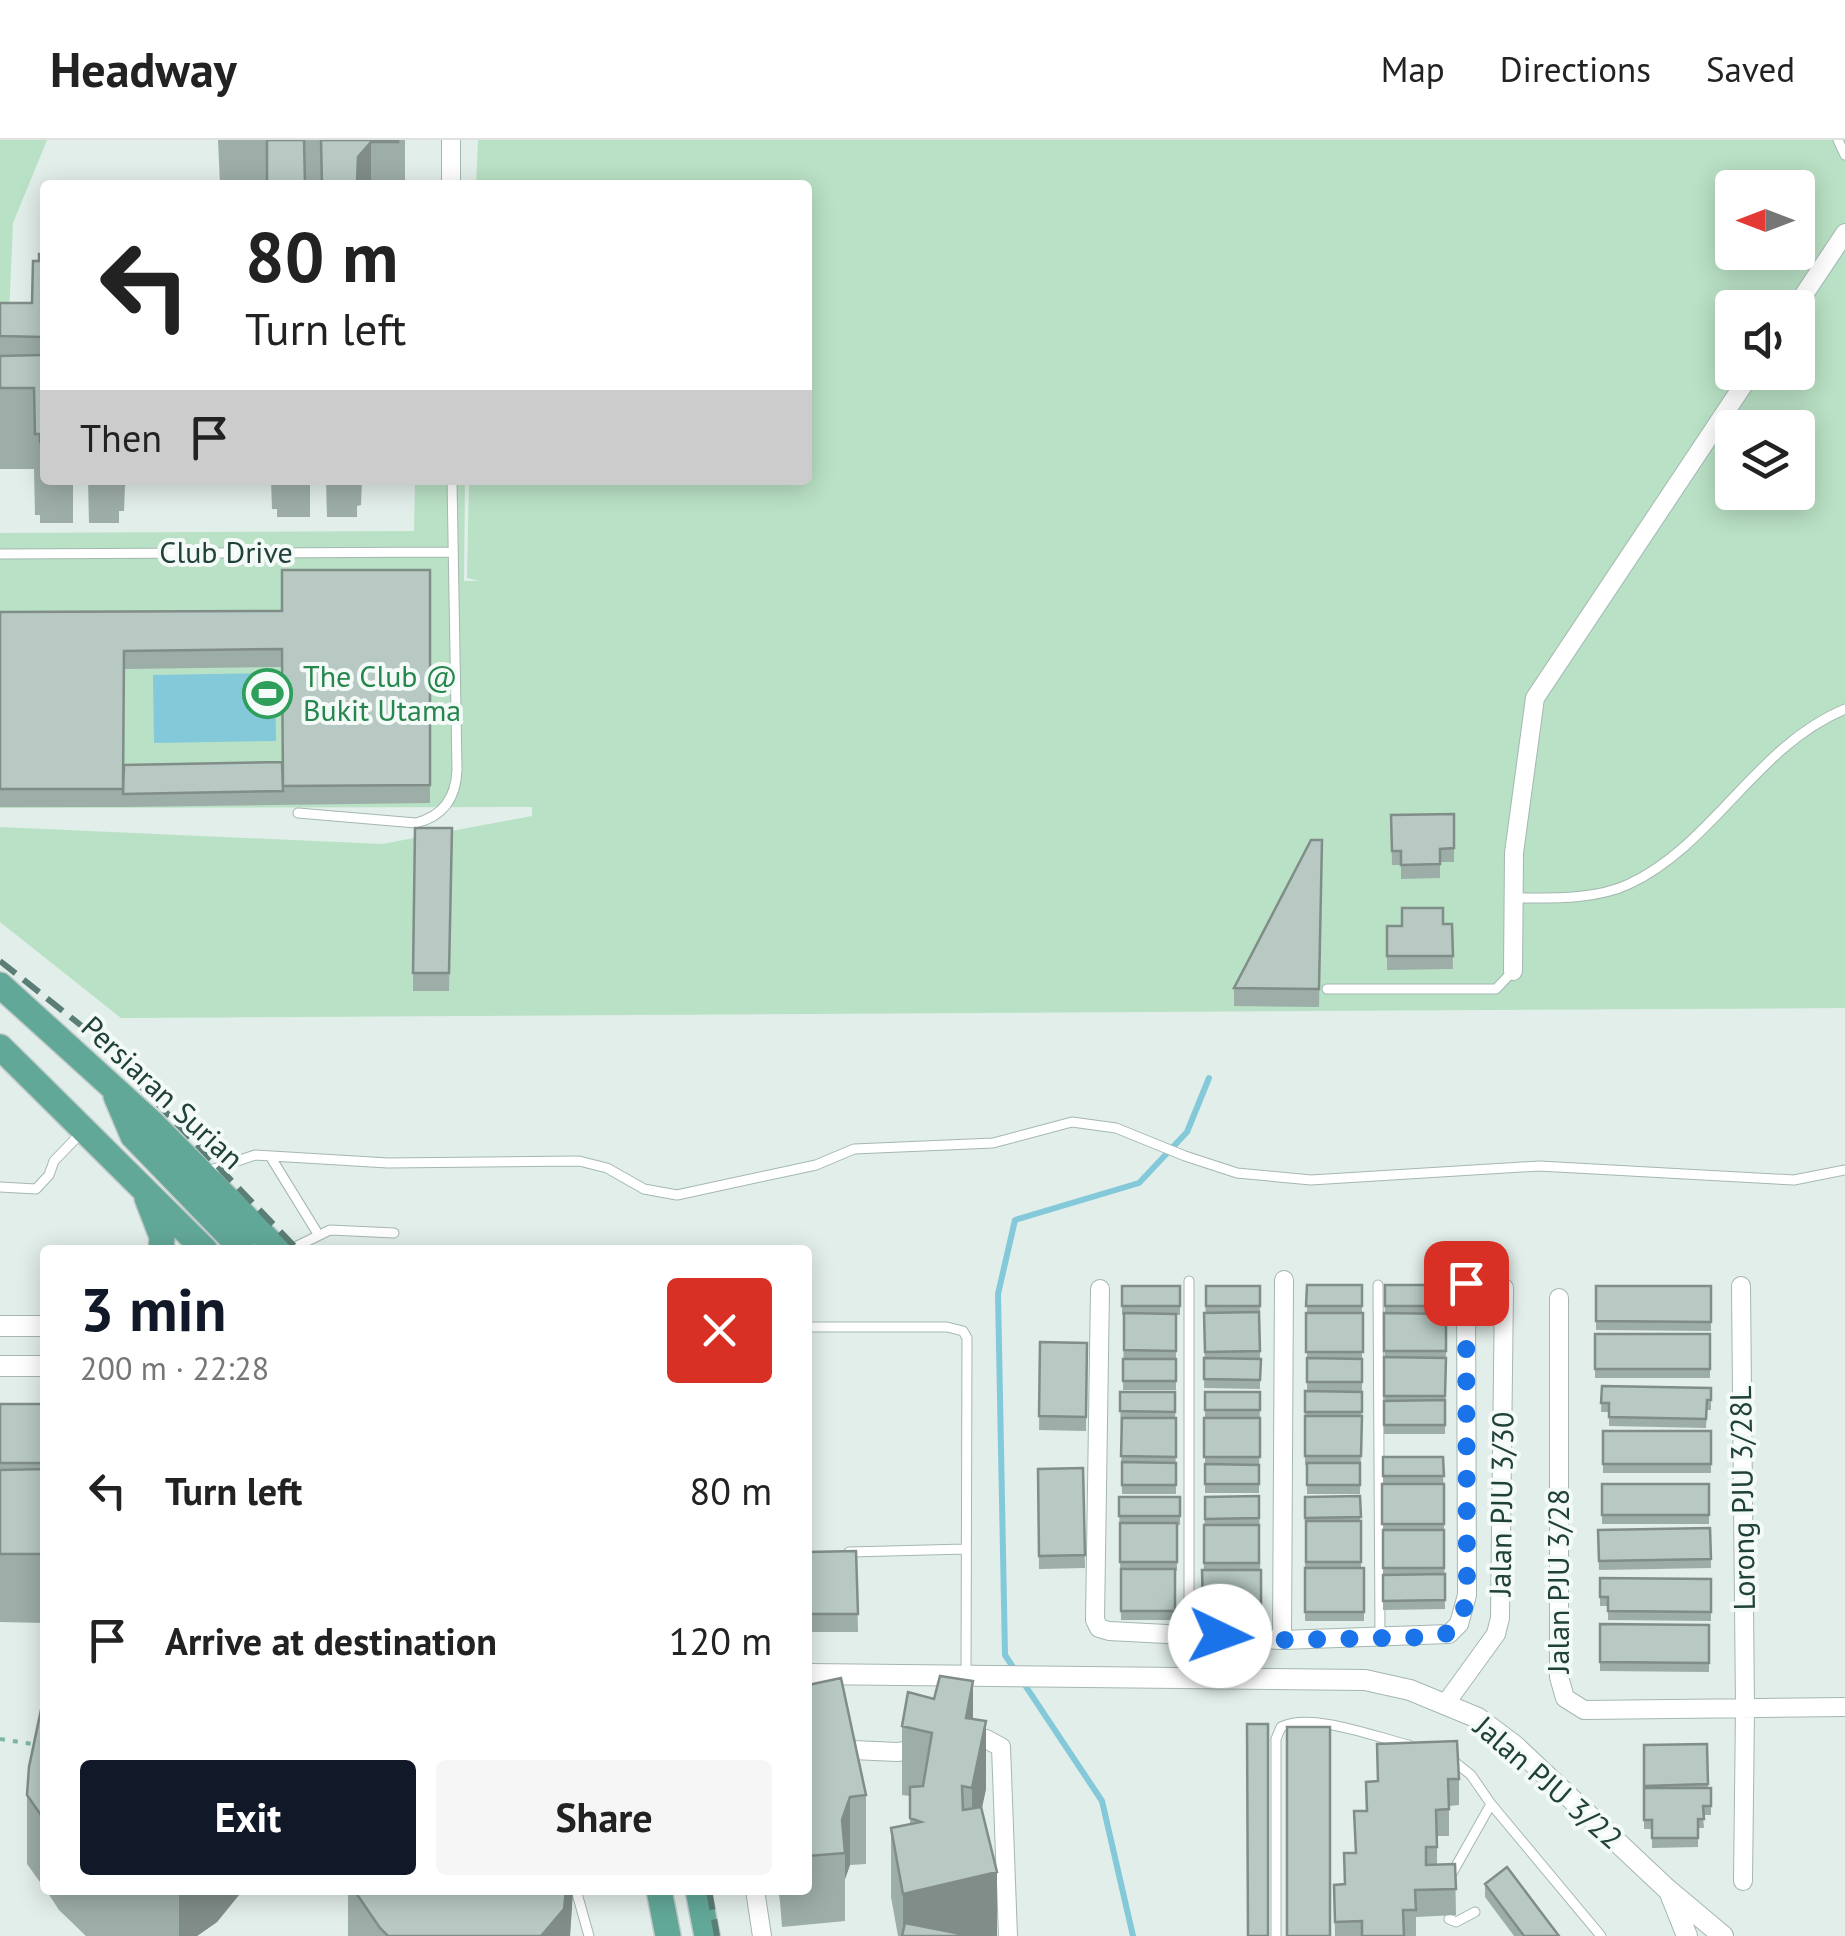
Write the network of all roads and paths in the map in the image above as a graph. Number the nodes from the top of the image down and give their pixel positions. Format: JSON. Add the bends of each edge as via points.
{"nodes":[{"id":1,"x":451,"y":140,"type":"edge"},
{"id":2,"x":1838,"y":140,"type":"edge"},
{"id":3,"x":1845,"y":155,"type":"edge"},
{"id":4,"x":452,"y":180,"type":"edge"},
{"id":5,"x":1845,"y":233,"type":"edge"},
{"id":6,"x":1808,"y":290,"type":"edge"},
{"id":7,"x":1740,"y":390,"type":"edge"},
{"id":8,"x":452,"y":485,"type":"edge"},
{"id":9,"x":452,"y":552,"type":"junction"},
{"id":10,"x":0,"y":554,"type":"edge"},
{"id":11,"x":1845,"y":710,"type":"edge"},
{"id":12,"x":298,"y":814,"type":"dead end"},
{"id":13,"x":1512,"y":898,"type":"junction"},
{"id":14,"x":1513,"y":971,"type":"joint"},
{"id":15,"x":0,"y":985,"type":"edge"},
{"id":16,"x":1327,"y":989,"type":"dead end"},
{"id":17,"x":0,"y":1047,"type":"edge"},
{"id":18,"x":114,"y":1091,"type":"junction"},
{"id":19,"x":84,"y":1130,"type":"junction"},
{"id":20,"x":272,"y":1160,"type":"junction"},
{"id":21,"x":1845,"y":1170,"type":"edge"},
{"id":22,"x":202,"y":1173,"type":"junction"},
{"id":23,"x":0,"y":1186,"type":"edge"},
{"id":24,"x":144,"y":1189,"type":"junction"},
{"id":25,"x":317,"y":1232,"type":"junction"},
{"id":26,"x":394,"y":1234,"type":"dead end"},
{"id":27,"x":161,"y":1245,"type":"edge"},
{"id":28,"x":201,"y":1245,"type":"edge"},
{"id":29,"x":237,"y":1245,"type":"edge"},
{"id":30,"x":273,"y":1245,"type":"edge"},
{"id":31,"x":296,"y":1245,"type":"edge"},
{"id":32,"x":1284,"y":1280,"type":"dead end"},
{"id":33,"x":1189,"y":1281,"type":"dead end"},
{"id":34,"x":1466,"y":1283,"type":"dead end"},
{"id":35,"x":1378,"y":1285,"type":"dead end"},
{"id":36,"x":1741,"y":1286,"type":"dead end"},
{"id":37,"x":1100,"y":1288,"type":"dead end"},
{"id":38,"x":1504,"y":1288,"type":"dead end"},
{"id":39,"x":1558,"y":1298,"type":"dead end"},
{"id":40,"x":0,"y":1326,"type":"edge"},
{"id":41,"x":40,"y":1326,"type":"edge"},
{"id":42,"x":812,"y":1326,"type":"edge"},
{"id":43,"x":0,"y":1366,"type":"edge"},
{"id":44,"x":40,"y":1366,"type":"edge"},
{"id":45,"x":1503,"y":1421,"type":"junction"},
{"id":46,"x":1468,"y":1422,"type":"junction"},
{"id":47,"x":1468,"y":1461,"type":"junction"},
{"id":48,"x":1502,"y":1461,"type":"junction"},
{"id":49,"x":966,"y":1550,"type":"junction"},
{"id":50,"x":827,"y":1552,"type":"edge"},
{"id":51,"x":1189,"y":1635,"type":"junction"},
{"id":52,"x":1380,"y":1638,"type":"junction"},
{"id":53,"x":1282,"y":1640,"type":"junction"},
{"id":54,"x":812,"y":1674,"type":"edge"},
{"id":55,"x":966,"y":1676,"type":"junction"},
{"id":56,"x":1446,"y":1703,"type":"junction"},
{"id":57,"x":1845,"y":1707,"type":"edge"},
{"id":58,"x":1745,"y":1709,"type":"junction"},
{"id":59,"x":0,"y":1739,"type":"edge"},
{"id":60,"x":40,"y":1745,"type":"edge"},
{"id":61,"x":812,"y":1748,"type":"edge"},
{"id":62,"x":1426,"y":1750,"type":"edge"},
{"id":63,"x":1444,"y":1754,"type":"edge"},
{"id":64,"x":1491,"y":1804,"type":"junction"},
{"id":65,"x":1743,"y":1881,"type":"dead end"},
{"id":66,"x":1445,"y":1886,"type":"edge"},
{"id":67,"x":1668,"y":1889,"type":"junction"},
{"id":68,"x":577,"y":1895,"type":"edge"},
{"id":69,"x":660,"y":1895,"type":"edge"},
{"id":70,"x":699,"y":1895,"type":"edge"},
{"id":71,"x":756,"y":1895,"type":"edge"},
{"id":72,"x":1476,"y":1912,"type":"dead end"},
{"id":73,"x":1449,"y":1919,"type":"edge"},
{"id":74,"x":589,"y":1936,"type":"edge"},
{"id":75,"x":668,"y":1936,"type":"edge"},
{"id":76,"x":707,"y":1936,"type":"edge"},
{"id":77,"x":762,"y":1936,"type":"edge"},
{"id":78,"x":1008,"y":1936,"type":"edge"},
{"id":79,"x":1276,"y":1936,"type":"edge"},
{"id":80,"x":1601,"y":1936,"type":"edge"},
{"id":81,"x":1687,"y":1936,"type":"edge"},
{"id":82,"x":1723,"y":1936,"type":"edge"}],
"edges":[{"from":1,"to":4,"type":"street"},
{"from":2,"to":3,"type":"lane"},
{"from":5,"to":6,"type":"street"},
{"from":7,"to":13,"type":"street","via":[[1535,698]]},
{"from":8,"to":9,"type":"lane"},
{"from":9,"to":10,"type":"lane","name":"Club Drive"},
{"from":9,"to":12,"type":"lane","via":[[451,800],[430,820],[416,823]]},
{"from":11,"to":13,"type":"lane","via":[[1796,738],[1664,863],[1627,886],[1569,898]]},
{"from":13,"to":14,"type":"street"},
{"from":14,"to":16,"type":"lane","via":[[1496,989]]},
{"from":15,"to":18,"type":"main road","name":"Persiaran Surian"},
{"from":17,"to":19,"type":"main road"},
{"from":18,"to":22,"type":"main road","name":"Persiaran Surian"},
{"from":18,"to":29,"type":"main road","via":[[133,1136]]},
{"from":19,"to":23,"type":"lane","via":[[36,1189]]},
{"from":19,"to":24,"type":"main road"},
{"from":20,"to":21,"type":"lane","via":[[579,1161],[644,1189],[677,1195],[806,1167],[854,1149],[993,1143],[1072,1122],[1116,1128],[1237,1173],[1311,1180],[1539,1166],[1794,1180]]},
{"from":20,"to":22,"type":"lane","via":[[255,1155]]},
{"from":20,"to":25,"type":"lane"},
{"from":22,"to":30,"type":"main road","name":"Persiaran Surian"},
{"from":24,"to":27,"type":"main road"},
{"from":24,"to":28,"type":"main road"},
{"from":25,"to":26,"type":"lane"},
{"from":25,"to":31,"type":"lane"},
{"from":32,"to":53,"type":"street"},
{"from":33,"to":51,"type":"lane"},
{"from":34,"to":46,"type":"street"},
{"from":35,"to":52,"type":"lane"},
{"from":36,"to":58,"type":"street","name":"Lorong PJU 3/28L"},
{"from":37,"to":51,"type":"street","via":[[1096,1620],[1110,1632]]},
{"from":38,"to":45,"type":"street","name":"Jalan PJU 3/30"},
{"from":39,"to":58,"type":"street","name":"Jalan PJU 3/28","via":[[1560,1688],[1584,1710]]},
{"from":40,"to":41,"type":"street"},
{"from":42,"to":49,"type":"lane","via":[[963,1331]]},
{"from":43,"to":44,"type":"street"},
{"from":45,"to":46,"type":"street"},
{"from":45,"to":48,"type":"street","name":"Jalan PJU 3/30"},
{"from":46,"to":47,"type":"street"},
{"from":47,"to":48,"type":"street"},
{"from":47,"to":52,"type":"street","via":[[1467,1595],[1459,1624],[1436,1637]]},
{"from":48,"to":56,"type":"street","name":"Jalan PJU 3/30","via":[[1500,1618],[1496,1634]]},
{"from":49,"to":50,"type":"lane"},
{"from":49,"to":55,"type":"lane"},
{"from":51,"to":53,"type":"street"},
{"from":52,"to":53,"type":"street"},
{"from":54,"to":55,"type":"street","name":"Jalan PJU 3/22"},
{"from":55,"to":56,"type":"street","name":"Jalan PJU 3/22","via":[[1365,1680]]},
{"from":56,"to":67,"type":"street","name":"Jalan PJU 3/22","via":[[1514,1746]]},
{"from":57,"to":58,"type":"street","name":"Jalan PJU 3/28"},
{"from":58,"to":65,"type":"street","name":"Lorong PJU 3/28L"},
{"from":59,"to":60,"type":"path"},
{"from":61,"to":78,"type":"street","via":[[897,1752],[986,1739],[1000,1747]]},
{"from":62,"to":79,"type":"lane","via":[[1322,1724],[1280,1727]]},
{"from":63,"to":64,"type":"lane","via":[[1471,1775]]},
{"from":64,"to":66,"type":"lane"},
{"from":64,"to":80,"type":"lane"},
{"from":67,"to":81,"type":"street"},
{"from":67,"to":82,"type":"street","name":"Jalan PJU 3/22"},
{"from":68,"to":74,"type":"lane"},
{"from":69,"to":75,"type":"main road"},
{"from":70,"to":76,"type":"main road"},
{"from":71,"to":77,"type":"street"},
{"from":72,"to":73,"type":"lane"}]}
